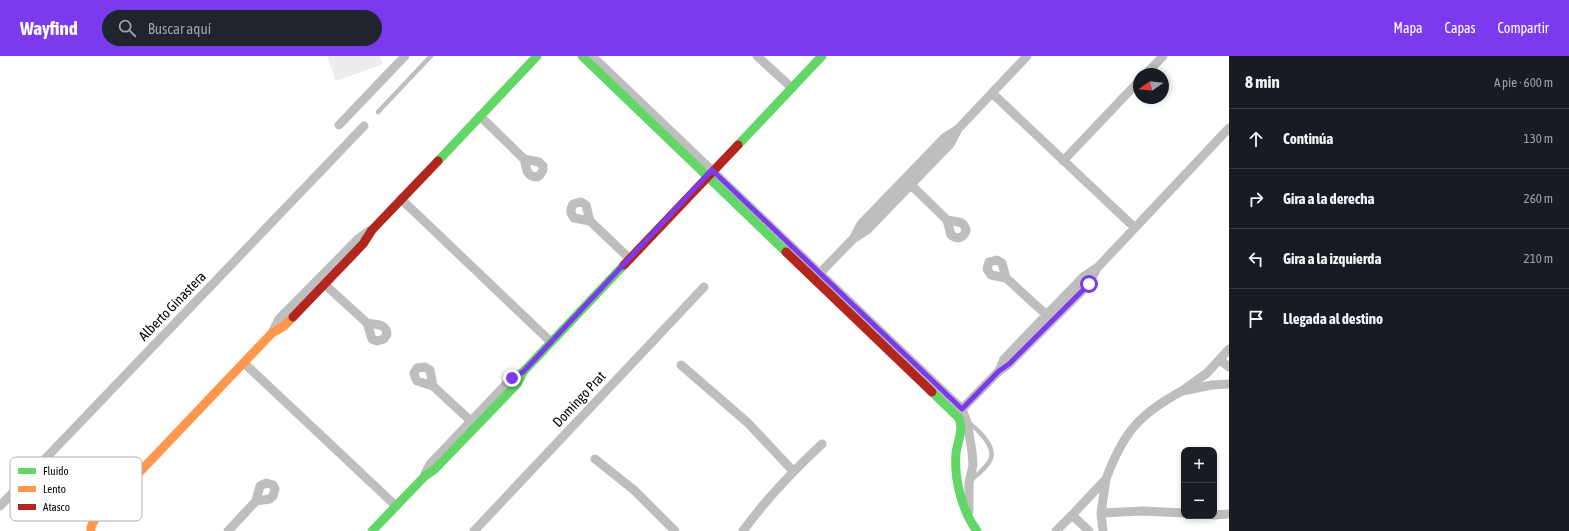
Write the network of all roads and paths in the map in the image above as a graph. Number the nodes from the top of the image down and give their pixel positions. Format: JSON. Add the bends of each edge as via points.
{"nodes":[{"id":1,"x":405,"y":56,"type":"edge"},
{"id":2,"x":431,"y":56,"type":"edge"},
{"id":3,"x":537,"y":56,"type":"edge"},
{"id":4,"x":582,"y":56,"type":"edge"},
{"id":5,"x":592,"y":56,"type":"edge"},
{"id":6,"x":757,"y":56,"type":"edge"},
{"id":7,"x":822,"y":56,"type":"edge"},
{"id":8,"x":1027,"y":56,"type":"edge"},
{"id":9,"x":1163,"y":56,"type":"edge"},
{"id":10,"x":1152,"y":68,"type":"edge"},
{"id":11,"x":1133,"y":87,"type":"edge"},
{"id":12,"x":792,"y":88,"type":"junction"},
{"id":13,"x":992,"y":93,"type":"junction"},
{"id":14,"x":378,"y":112,"type":"dead end"},
{"id":15,"x":480,"y":116,"type":"junction"},
{"id":16,"x":339,"y":125,"type":"dead end"},
{"id":17,"x":364,"y":126,"type":"dead end"},
{"id":18,"x":1229,"y":128,"type":"edge"},
{"id":19,"x":524,"y":159,"type":"dead end"},
{"id":20,"x":1063,"y":161,"type":"junction"},
{"id":21,"x":710,"y":173,"type":"junction"},
{"id":22,"x":907,"y":182,"type":"junction"},
{"id":23,"x":401,"y":200,"type":"junction"},
{"id":24,"x":947,"y":220,"type":"dead end"},
{"id":25,"x":590,"y":221,"type":"dead end"},
{"id":26,"x":1135,"y":228,"type":"junction"},
{"id":27,"x":629,"y":258,"type":"junction"},
{"id":28,"x":817,"y":276,"type":"junction"},
{"id":29,"x":1006,"y":278,"type":"dead end"},
{"id":30,"x":322,"y":281,"type":"junction"},
{"id":31,"x":704,"y":287,"type":"dead end"},
{"id":32,"x":1050,"y":318,"type":"junction"},
{"id":33,"x":367,"y":324,"type":"dead end"},
{"id":34,"x":551,"y":342,"type":"junction"},
{"id":35,"x":1229,"y":349,"type":"edge"},
{"id":36,"x":1220,"y":360,"type":"junction"},
{"id":37,"x":244,"y":363,"type":"junction"},
{"id":38,"x":681,"y":365,"type":"dead end"},
{"id":39,"x":1229,"y":367,"type":"edge"},
{"id":40,"x":1210,"y":370,"type":"junction"},
{"id":41,"x":1225,"y":383,"type":"edge"},
{"id":42,"x":432,"y":386,"type":"dead end"},
{"id":43,"x":1182,"y":391,"type":"junction"},
{"id":44,"x":962,"y":417,"type":"junction"},
{"id":45,"x":473,"y":424,"type":"junction"},
{"id":46,"x":822,"y":444,"type":"dead end"},
{"id":47,"x":47,"y":457,"type":"edge"},
{"id":48,"x":595,"y":459,"type":"dead end"},
{"id":49,"x":142,"y":470,"type":"edge"},
{"id":50,"x":793,"y":471,"type":"junction"},
{"id":51,"x":1106,"y":479,"type":"junction"},
{"id":52,"x":969,"y":482,"type":"junction"},
{"id":53,"x":10,"y":496,"type":"edge"},
{"id":54,"x":256,"y":501,"type":"dead end"},
{"id":55,"x":1085,"y":501,"type":"junction"},
{"id":56,"x":0,"y":506,"type":"edge"},
{"id":57,"x":396,"y":506,"type":"junction"},
{"id":58,"x":1181,"y":513,"type":"edge"},
{"id":59,"x":1102,"y":514,"type":"junction"},
{"id":60,"x":1217,"y":514,"type":"edge"},
{"id":61,"x":1229,"y":514,"type":"edge"},
{"id":62,"x":1072,"y":515,"type":"junction"},
{"id":63,"x":969,"y":516,"type":"junction"},
{"id":64,"x":94,"y":521,"type":"edge"},
{"id":65,"x":1088,"y":530,"type":"edge"},
{"id":66,"x":91,"y":531,"type":"edge"},
{"id":67,"x":228,"y":531,"type":"edge"},
{"id":68,"x":372,"y":531,"type":"edge"},
{"id":69,"x":474,"y":531,"type":"edge"},
{"id":70,"x":675,"y":531,"type":"edge"},
{"id":71,"x":743,"y":531,"type":"edge"},
{"id":72,"x":977,"y":531,"type":"edge"},
{"id":73,"x":1056,"y":531,"type":"edge"},
{"id":74,"x":1103,"y":531,"type":"edge"}],
"edges":[{"from":1,"to":16,"type":"street"},
{"from":2,"to":14,"type":"lane"},
{"from":3,"to":15,"type":"street"},
{"from":4,"to":21,"type":"street"},
{"from":5,"to":21,"type":"street"},
{"from":6,"to":12,"type":"street"},
{"from":7,"to":12,"type":"street"},
{"from":8,"to":13,"type":"street"},
{"from":9,"to":10,"type":"street"},
{"from":11,"to":20,"type":"street"},
{"from":12,"to":21,"type":"street"},
{"from":13,"to":20,"type":"street"},
{"from":13,"to":22,"type":"street","via":[[958,130],[944,138]]},
{"from":15,"to":19,"type":"street"},
{"from":15,"to":23,"type":"street"},
{"from":17,"to":47,"type":"street","name":"Alberto Ginastera"},
{"from":18,"to":26,"type":"street"},
{"from":20,"to":26,"type":"street"},
{"from":21,"to":27,"type":"street"},
{"from":21,"to":28,"type":"street"},
{"from":22,"to":24,"type":"street"},
{"from":22,"to":28,"type":"street","via":[[861,224],[853,239]]},
{"from":23,"to":30,"type":"street","via":[[372,230],[364,244]]},
{"from":23,"to":34,"type":"street"},
{"from":25,"to":27,"type":"street"},
{"from":26,"to":32,"type":"street","via":[[1098,267],[1089,284]]},
{"from":27,"to":34,"type":"street"},
{"from":28,"to":44,"type":"street"},
{"from":29,"to":32,"type":"street"},
{"from":30,"to":33,"type":"street"},
{"from":30,"to":37,"type":"street","via":[[284,326],[272,333]]},
{"from":31,"to":69,"type":"street","name":"Domingo Prat"},
{"from":32,"to":44,"type":"street","via":[[1009,364],[999,371]]},
{"from":34,"to":45,"type":"street","via":[[523,372],[517,384]]},
{"from":35,"to":36,"type":"street"},
{"from":36,"to":39,"type":"street"},
{"from":36,"to":40,"type":"street"},
{"from":37,"to":49,"type":"street"},
{"from":37,"to":57,"type":"street"},
{"from":38,"to":50,"type":"street","via":[[748,423]]},
{"from":40,"to":41,"type":"street"},
{"from":40,"to":43,"type":"street"},
{"from":41,"to":43,"type":"street"},
{"from":42,"to":45,"type":"street"},
{"from":43,"to":51,"type":"street","via":[[1153,408],[1131,430],[1123,440]]},
{"from":44,"to":52,"type":"street","via":[[973,465]]},
{"from":44,"to":52,"type":"lane","via":[[978,430],[991,453],[986,465]]},
{"from":44,"to":63,"type":"street","via":[[955,466]]},
{"from":45,"to":57,"type":"street","via":[[435,469]]},
{"from":46,"to":50,"type":"street"},
{"from":48,"to":70,"type":"street","via":[[634,490]]},
{"from":50,"to":71,"type":"street"},
{"from":51,"to":55,"type":"street"},
{"from":51,"to":59,"type":"street"},
{"from":52,"to":63,"type":"street"},
{"from":53,"to":56,"type":"street","name":"Alberto Ginastera"},
{"from":54,"to":67,"type":"street"},
{"from":55,"to":59,"type":"street"},
{"from":55,"to":62,"type":"street"},
{"from":57,"to":68,"type":"street"},
{"from":58,"to":59,"type":"street","via":[[1143,511]]},
{"from":59,"to":65,"type":"street"},
{"from":59,"to":74,"type":"street"},
{"from":60,"to":61,"type":"street"},
{"from":62,"to":65,"type":"street"},
{"from":62,"to":73,"type":"street"},
{"from":63,"to":72,"type":"street"},
{"from":64,"to":66,"type":"street"}]}
